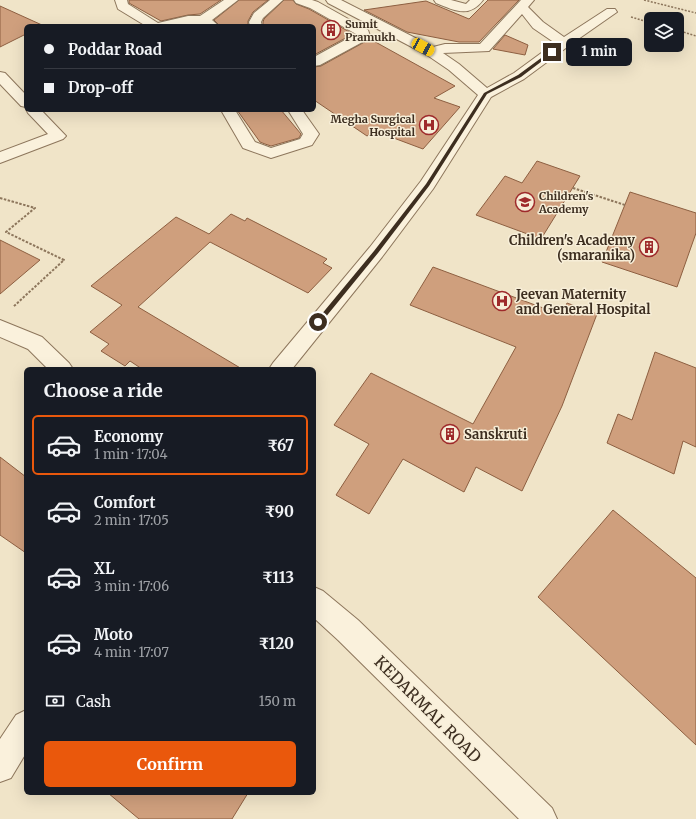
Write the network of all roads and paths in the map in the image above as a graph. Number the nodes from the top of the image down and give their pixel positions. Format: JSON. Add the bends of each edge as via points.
{"nodes":[{"id":1,"x":121,"y":0,"type":"edge"},
{"id":2,"x":232,"y":0,"type":"edge"},
{"id":3,"x":277,"y":0,"type":"edge"},
{"id":4,"x":332,"y":0,"type":"edge"},
{"id":5,"x":440,"y":0,"type":"edge"},
{"id":6,"x":477,"y":0,"type":"edge"},
{"id":7,"x":644,"y":0,"type":"edge"},
{"id":8,"x":298,"y":1,"type":"edge"},
{"id":9,"x":525,"y":4,"type":"edge"},
{"id":10,"x":611,"y":12,"type":"dead end"},
{"id":11,"x":696,"y":14,"type":"edge"},
{"id":12,"x":375,"y":22,"type":"junction"},
{"id":13,"x":208,"y":23,"type":"edge"},
{"id":14,"x":152,"y":24,"type":"edge"},
{"id":15,"x":169,"y":24,"type":"edge"},
{"id":16,"x":256,"y":24,"type":"edge"},
{"id":17,"x":359,"y":30,"type":"junction"},
{"id":18,"x":684,"y":32,"type":"edge"},
{"id":19,"x":696,"y":36,"type":"edge"},
{"id":20,"x":564,"y":43,"type":"junction"},
{"id":21,"x":432,"y":52,"type":"junction"},
{"id":22,"x":316,"y":59,"type":"edge"},
{"id":23,"x":316,"y":60,"type":"edge"},
{"id":24,"x":0,"y":76,"type":"edge"},
{"id":25,"x":486,"y":94,"type":"junction"},
{"id":26,"x":24,"y":101,"type":"edge"},
{"id":27,"x":35,"y":112,"type":"edge"},
{"id":28,"x":229,"y":112,"type":"edge"},
{"id":29,"x":295,"y":112,"type":"edge"},
{"id":30,"x":0,"y":158,"type":"edge"},
{"id":31,"x":573,"y":188,"type":"dead end"},
{"id":32,"x":0,"y":198,"type":"edge"},
{"id":33,"x":625,"y":205,"type":"dead end"},
{"id":34,"x":12,"y":308,"type":"dead end"},
{"id":35,"x":0,"y":328,"type":"edge"},
{"id":36,"x":60,"y":367,"type":"edge"},
{"id":37,"x":282,"y":367,"type":"edge"},
{"id":38,"x":316,"y":602,"type":"edge"},
{"id":39,"x":24,"y":728,"type":"edge"},
{"id":40,"x":0,"y":767,"type":"edge"},
{"id":41,"x":541,"y":819,"type":"edge"}],
"edges":[{"from":1,"to":14,"type":"street","via":[[122,6]]},
{"from":2,"to":13,"type":"street"},
{"from":3,"to":16,"type":"street","via":[[258,16]]},
{"from":4,"to":12,"type":"street","via":[[356,6]]},
{"from":5,"to":6,"type":"street","via":[[469,8]]},
{"from":7,"to":11,"type":"path"},
{"from":8,"to":17,"type":"street","via":[[314,4]]},
{"from":8,"to":22,"type":"street","via":[[358,33]]},
{"from":9,"to":20,"type":"street","via":[[538,26]]},
{"from":9,"to":21,"type":"street","via":[[484,48],[445,48]]},
{"from":10,"to":20,"type":"street"},
{"from":12,"to":17,"type":"street"},
{"from":12,"to":21,"type":"street"},
{"from":13,"to":15,"type":"street","via":[[188,20]]},
{"from":17,"to":23,"type":"street","via":[[363,36]]},
{"from":18,"to":19,"type":"path"},
{"from":20,"to":25,"type":"street","via":[[519,76]]},
{"from":21,"to":25,"type":"street"},
{"from":24,"to":26,"type":"street"},
{"from":25,"to":37,"type":"street","via":[[427,185]]},
{"from":27,"to":30,"type":"street","via":[[58,136]]},
{"from":28,"to":29,"type":"street","via":[[249,145],[271,152],[306,142],[311,134]]},
{"from":31,"to":33,"type":"path"},
{"from":32,"to":34,"type":"path","via":[[35,208],[6,232],[64,260]]},
{"from":35,"to":36,"type":"street","via":[[35,343]]},
{"from":38,"to":41,"type":"street","name":"KEDARMAL ROAD"},
{"from":39,"to":40,"type":"street"}]}
